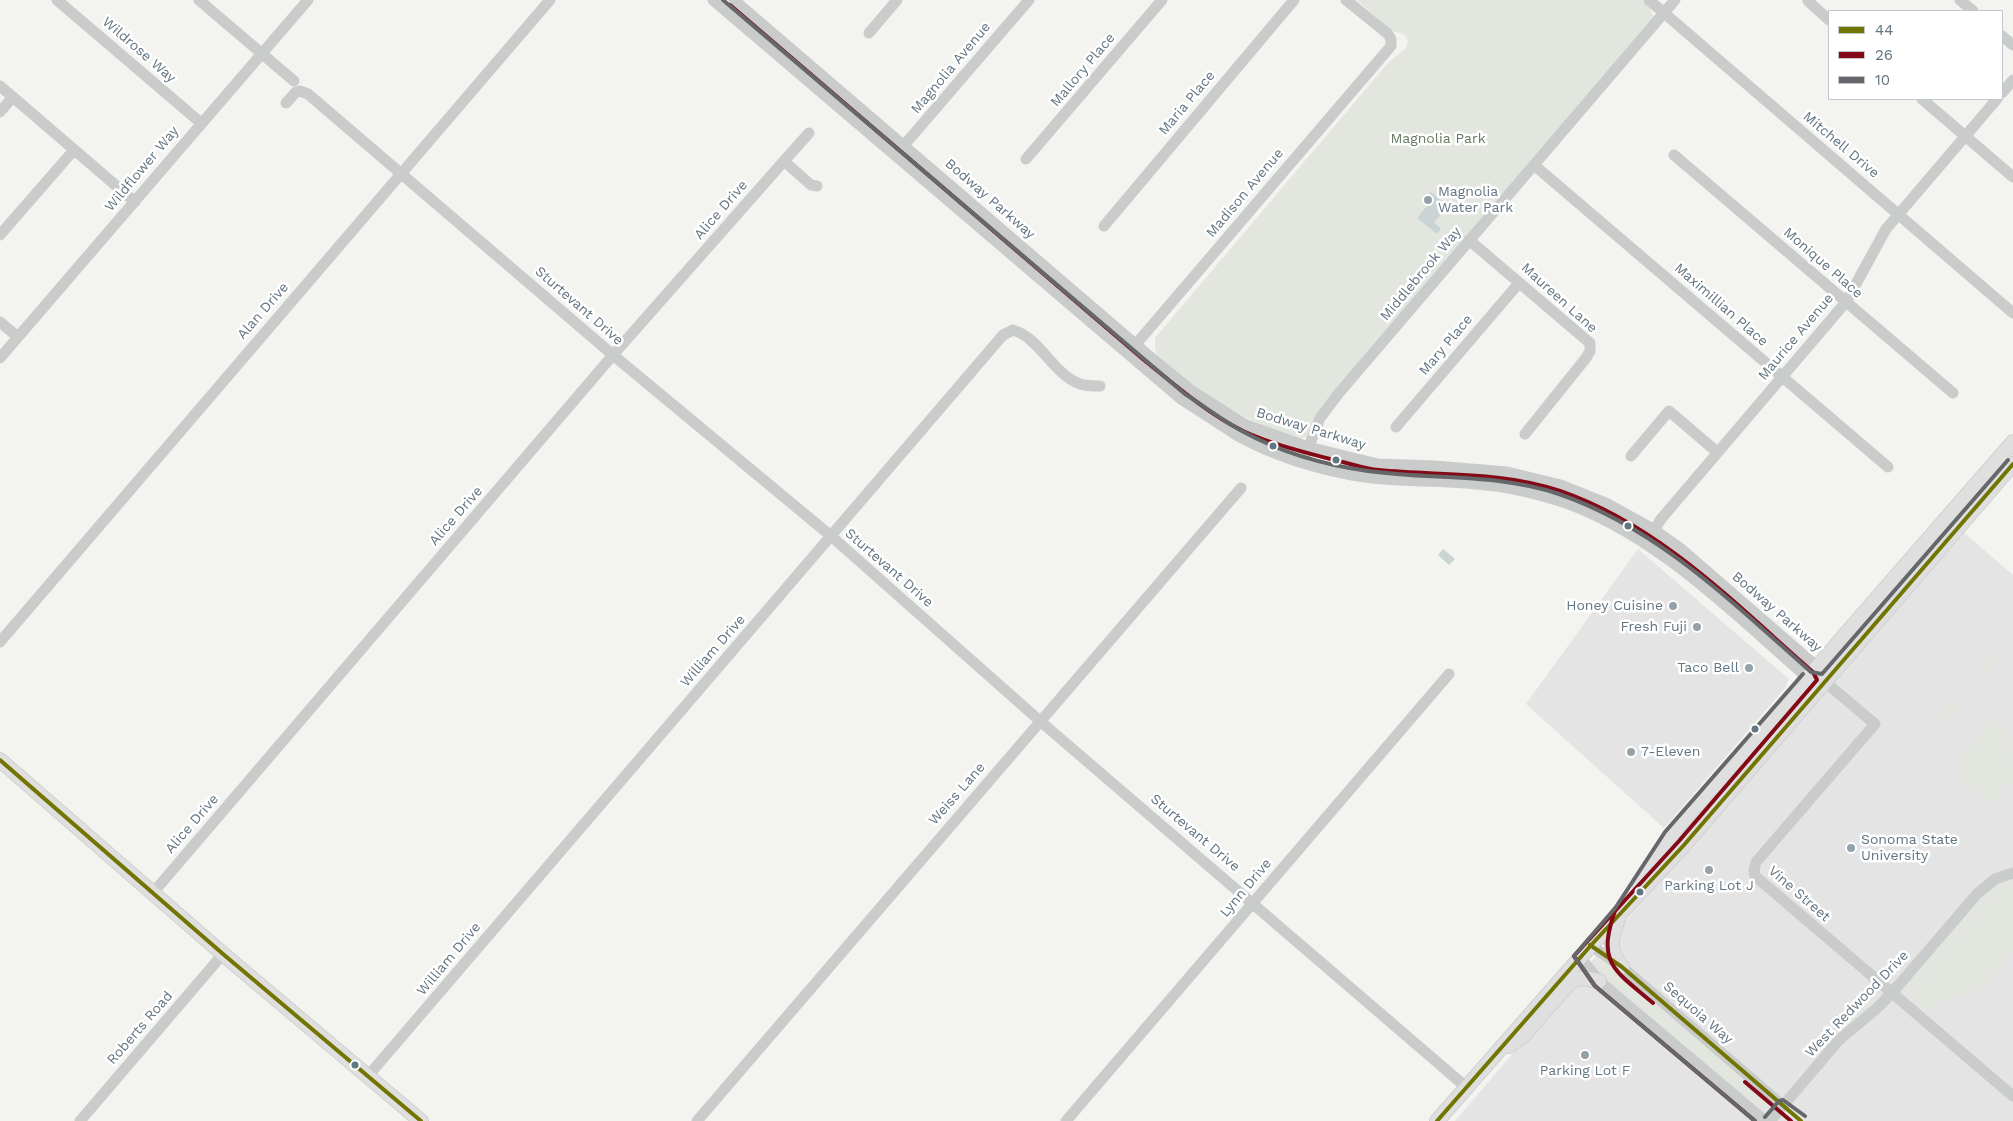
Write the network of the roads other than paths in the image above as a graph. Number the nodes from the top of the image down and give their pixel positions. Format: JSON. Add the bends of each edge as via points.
{"nodes":[{"id":1,"x":58,"y":0,"type":"edge"},
{"id":2,"x":200,"y":0,"type":"edge"},
{"id":3,"x":308,"y":0,"type":"edge"},
{"id":4,"x":550,"y":0,"type":"edge"},
{"id":5,"x":713,"y":0,"type":"edge"},
{"id":6,"x":734,"y":0,"type":"edge"},
{"id":7,"x":897,"y":0,"type":"edge"},
{"id":8,"x":1028,"y":0,"type":"edge"},
{"id":9,"x":1162,"y":0,"type":"edge"},
{"id":10,"x":1294,"y":0,"type":"edge"},
{"id":11,"x":1346,"y":0,"type":"edge"},
{"id":12,"x":1649,"y":0,"type":"edge"},
{"id":13,"x":1675,"y":0,"type":"edge"},
{"id":14,"x":1960,"y":0,"type":"edge"},
{"id":15,"x":1808,"y":1,"type":"dead end"},
{"id":16,"x":1972,"y":10,"type":"edge"},
{"id":17,"x":1664,"y":14,"type":"junction"},
{"id":18,"x":1828,"y":19,"type":"edge"},
{"id":19,"x":869,"y":33,"type":"dead end"},
{"id":20,"x":2003,"y":37,"type":"edge"},
{"id":21,"x":2013,"y":45,"type":"edge"},
{"id":22,"x":262,"y":53,"type":"junction"},
{"id":23,"x":2013,"y":80,"type":"edge"},
{"id":24,"x":294,"y":81,"type":"dead end"},
{"id":25,"x":0,"y":86,"type":"edge"},
{"id":26,"x":2003,"y":93,"type":"edge"},
{"id":27,"x":13,"y":97,"type":"junction"},
{"id":28,"x":1923,"y":100,"type":"edge"},
{"id":29,"x":1996,"y":100,"type":"edge"},
{"id":30,"x":286,"y":103,"type":"dead end"},
{"id":31,"x":0,"y":112,"type":"edge"},
{"id":32,"x":200,"y":123,"type":"junction"},
{"id":33,"x":809,"y":133,"type":"dead end"},
{"id":34,"x":1966,"y":136,"type":"junction"},
{"id":35,"x":904,"y":145,"type":"junction"},
{"id":36,"x":74,"y":150,"type":"junction"},
{"id":37,"x":1674,"y":155,"type":"dead end"},
{"id":38,"x":896,"y":156,"type":"junction"},
{"id":39,"x":1026,"y":159,"type":"dead end"},
{"id":40,"x":784,"y":161,"type":"junction"},
{"id":41,"x":1534,"y":165,"type":"junction"},
{"id":42,"x":402,"y":173,"type":"junction"},
{"id":43,"x":2013,"y":176,"type":"edge"},
{"id":44,"x":817,"y":186,"type":"dead end"},
{"id":45,"x":135,"y":202,"type":"junction"},
{"id":46,"x":1899,"y":214,"type":"junction"},
{"id":47,"x":1104,"y":226,"type":"dead end"},
{"id":48,"x":0,"y":235,"type":"edge"},
{"id":49,"x":1469,"y":240,"type":"junction"},
{"id":50,"x":1519,"y":283,"type":"junction"},
{"id":51,"x":1846,"y":302,"type":"junction"},
{"id":52,"x":2013,"y":313,"type":"edge"},
{"id":53,"x":0,"y":322,"type":"edge"},
{"id":54,"x":18,"y":338,"type":"junction"},
{"id":55,"x":1136,"y":344,"type":"junction"},
{"id":56,"x":1128,"y":354,"type":"junction"},
{"id":57,"x":613,"y":355,"type":"junction"},
{"id":58,"x":0,"y":358,"type":"edge"},
{"id":59,"x":1782,"y":377,"type":"junction"},
{"id":60,"x":1100,"y":386,"type":"dead end"},
{"id":61,"x":1953,"y":393,"type":"dead end"},
{"id":62,"x":1396,"y":427,"type":"dead end"},
{"id":63,"x":1525,"y":434,"type":"dead end"},
{"id":64,"x":2013,"y":442,"type":"edge"},
{"id":65,"x":1308,"y":447,"type":"junction"},
{"id":66,"x":1717,"y":452,"type":"junction"},
{"id":67,"x":1631,"y":456,"type":"dead end"},
{"id":68,"x":1304,"y":463,"type":"junction"},
{"id":69,"x":2013,"y":464,"type":"edge"},
{"id":70,"x":1888,"y":468,"type":"dead end"},
{"id":71,"x":1241,"y":488,"type":"dead end"},
{"id":72,"x":1653,"y":530,"type":"junction"},
{"id":73,"x":831,"y":536,"type":"junction"},
{"id":74,"x":1647,"y":543,"type":"junction"},
{"id":75,"x":0,"y":642,"type":"edge"},
{"id":76,"x":1813,"y":673,"type":"junction"},
{"id":77,"x":1449,"y":674,"type":"dead end"},
{"id":78,"x":1824,"y":681,"type":"junction"},
{"id":79,"x":1040,"y":721,"type":"junction"},
{"id":80,"x":0,"y":760,"type":"edge"},
{"id":81,"x":2013,"y":874,"type":"edge"},
{"id":82,"x":152,"y":894,"type":"junction"},
{"id":83,"x":1253,"y":903,"type":"junction"},
{"id":84,"x":1621,"y":911,"type":"junction"},
{"id":85,"x":1590,"y":945,"type":"junction"},
{"id":86,"x":223,"y":954,"type":"junction"},
{"id":87,"x":1580,"y":957,"type":"junction"},
{"id":88,"x":1622,"y":967,"type":"junction"},
{"id":89,"x":1599,"y":980,"type":"junction"},
{"id":90,"x":1891,"y":994,"type":"junction"},
{"id":91,"x":1492,"y":1058,"type":"junction"},
{"id":92,"x":368,"y":1076,"type":"junction"},
{"id":93,"x":1466,"y":1087,"type":"junction"},
{"id":94,"x":2013,"y":1096,"type":"edge"},
{"id":95,"x":1783,"y":1106,"type":"junction"},
{"id":96,"x":80,"y":1121,"type":"edge"},
{"id":97,"x":421,"y":1121,"type":"edge"},
{"id":98,"x":697,"y":1121,"type":"edge"},
{"id":99,"x":1066,"y":1121,"type":"edge"},
{"id":100,"x":1438,"y":1121,"type":"edge"},
{"id":101,"x":1764,"y":1121,"type":"edge"},
{"id":102,"x":1770,"y":1121,"type":"edge"}],
"edges":[{"from":1,"to":32,"type":"street","name":"Wildrose Way"},
{"from":2,"to":22,"type":"street"},
{"from":3,"to":22,"type":"street","name":"Wildflower Way"},
{"from":4,"to":42,"type":"street","name":"Alan Drive"},
{"from":5,"to":38,"type":"street","name":"Bodway Parkway"},
{"from":6,"to":35,"type":"street","name":"Bodway Parkway"},
{"from":7,"to":19,"type":"street"},
{"from":8,"to":35,"type":"street","name":"Magnolia Avenue"},
{"from":9,"to":39,"type":"street","name":"Mallory Place"},
{"from":10,"to":47,"type":"street","name":"Maria Place"},
{"from":11,"to":55,"type":"street","name":"Madison Avenue","via":[[1388,34],[1391,46]]},
{"from":12,"to":17,"type":"street","name":"Mitchell Drive"},
{"from":13,"to":17,"type":"street","name":"Middlebrook Way"},
{"from":14,"to":16,"type":"street"},
{"from":15,"to":18,"type":"street"},
{"from":17,"to":41,"type":"street","name":"Middlebrook Way"},
{"from":17,"to":46,"type":"street","name":"Mitchell Drive"},
{"from":20,"to":21,"type":"street"},
{"from":22,"to":24,"type":"street"},
{"from":22,"to":32,"type":"street","name":"Wildflower Way"},
{"from":23,"to":26,"type":"street"},
{"from":25,"to":27,"type":"street"},
{"from":27,"to":31,"type":"street"},
{"from":27,"to":36,"type":"street"},
{"from":28,"to":34,"type":"street"},
{"from":29,"to":34,"type":"street","name":"Maurice Avenue"},
{"from":30,"to":42,"type":"street","name":"Sturtevant Drive","via":[[296,92],[304,92]]},
{"from":32,"to":45,"type":"street","name":"Wildflower Way"},
{"from":33,"to":40,"type":"street","name":"Alice Drive"},
{"from":34,"to":43,"type":"street"},
{"from":34,"to":46,"type":"street","name":"Maurice Avenue"},
{"from":35,"to":38,"type":"street","name":"Magnolia Avenue"},
{"from":35,"to":55,"type":"street","name":"Bodway Parkway"},
{"from":36,"to":45,"type":"street"},
{"from":36,"to":48,"type":"street"},
{"from":37,"to":51,"type":"street","name":"Monique Place"},
{"from":38,"to":56,"type":"street","name":"Bodway Parkway"},
{"from":40,"to":44,"type":"street","via":[[811,185]]},
{"from":40,"to":57,"type":"street","name":"Alice Drive"},
{"from":41,"to":49,"type":"street","name":"Middlebrook Way"},
{"from":41,"to":59,"type":"street","name":"Maximillian Place"},
{"from":42,"to":57,"type":"street","name":"Sturtevant Drive"},
{"from":42,"to":75,"type":"street","name":"Alan Drive"},
{"from":45,"to":54,"type":"street","name":"Wildflower Way"},
{"from":46,"to":51,"type":"street","name":"Maurice Avenue","via":[[1869,257]]},
{"from":46,"to":52,"type":"street","name":"Mitchell Drive"},
{"from":49,"to":50,"type":"street","name":"Maureen Lane"},
{"from":49,"to":65,"type":"street","name":"Middlebrook Way","via":[[1339,393],[1320,418]]},
{"from":50,"to":62,"type":"street","name":"Mary Place"},
{"from":50,"to":63,"type":"street","name":"Maureen Lane","via":[[1590,343],[1586,358]]},
{"from":51,"to":59,"type":"street","name":"Maurice Avenue"},
{"from":51,"to":61,"type":"street","name":"Monique Place"},
{"from":53,"to":54,"type":"street"},
{"from":54,"to":58,"type":"street","name":"Wildflower Way"},
{"from":55,"to":56,"type":"street","name":"Madison Avenue"},
{"from":55,"to":65,"type":"street","name":"Bodway Parkway","via":[[1192,391],[1246,425]]},
{"from":56,"to":68,"type":"street","name":"Bodway Parkway","via":[[1181,399],[1240,436]]},
{"from":57,"to":73,"type":"street","name":"Sturtevant Drive"},
{"from":57,"to":82,"type":"street","name":"Alice Drive"},
{"from":59,"to":66,"type":"street","name":"Maurice Avenue"},
{"from":59,"to":70,"type":"street","name":"Maximillian Place"},
{"from":60,"to":73,"type":"street","name":"William Drive","via":[[1080,384],[1050,362],[1022,333],[1013,330],[1003,335]]},
{"from":64,"to":76,"type":"main road"},
{"from":65,"to":68,"type":"street","name":"Middlebrook Way"},
{"from":65,"to":72,"type":"street","name":"Bodway Parkway","via":[[1378,464],[1507,472],[1561,485],[1606,503]]},
{"from":66,"to":67,"type":"street","via":[[1669,411]]},
{"from":66,"to":72,"type":"street","name":"Maurice Avenue"},
{"from":68,"to":74,"type":"street","name":"Bodway Parkway","via":[[1354,475],[1476,484],[1523,491],[1594,514]]},
{"from":69,"to":78,"type":"main road"},
{"from":71,"to":79,"type":"street","name":"Weiss Lane"},
{"from":72,"to":74,"type":"street","name":"Maurice Avenue"},
{"from":72,"to":76,"type":"street","name":"Bodway Parkway","via":[[1680,548]]},
{"from":73,"to":79,"type":"street","name":"Sturtevant Drive"},
{"from":73,"to":92,"type":"street","name":"William Drive"},
{"from":74,"to":76,"type":"street","name":"Bodway Parkway"},
{"from":76,"to":78,"type":"street"},
{"from":76,"to":84,"type":"main road","via":[[1670,836]]},
{"from":77,"to":83,"type":"street","name":"Lynn Drive"},
{"from":78,"to":84,"type":"main road","via":[[1684,845]]},
{"from":78,"to":90,"type":"street","name":"Vine Street","via":[[1875,724],[1756,862],[1754,870],[1759,881]]},
{"from":79,"to":83,"type":"street","name":"Sturtevant Drive"},
{"from":79,"to":98,"type":"street","name":"Weiss Lane"},
{"from":80,"to":82,"type":"main road"},
{"from":81,"to":90,"type":"street","name":"West Redwood Drive","via":[[1995,879],[1977,894]]},
{"from":82,"to":86,"type":"main road"},
{"from":83,"to":93,"type":"street","name":"Sturtevant Drive"},
{"from":83,"to":99,"type":"street","name":"Lynn Drive"},
{"from":84,"to":85,"type":"main road"},
{"from":84,"to":88,"type":"main road","via":[[1611,948]]},
{"from":85,"to":87,"type":"main road"},
{"from":85,"to":88,"type":"street","name":"Sequoia Way"},
{"from":86,"to":92,"type":"main road"},
{"from":86,"to":96,"type":"street","name":"Roberts Road"},
{"from":87,"to":89,"type":"street"},
{"from":87,"to":91,"type":"main road"},
{"from":88,"to":95,"type":"street","name":"Sequoia Way"},
{"from":89,"to":91,"type":"main road","via":[[1582,978],[1571,981],[1523,1036]]},
{"from":89,"to":101,"type":"street"},
{"from":90,"to":94,"type":"street","name":"Vine Street"},
{"from":90,"to":95,"type":"street","name":"West Redwood Drive","via":[[1839,1040]]},
{"from":91,"to":93,"type":"main road"},
{"from":92,"to":97,"type":"main road"},
{"from":93,"to":100,"type":"main road"},
{"from":95,"to":102,"type":"street","name":"West Redwood Drive"}]}
